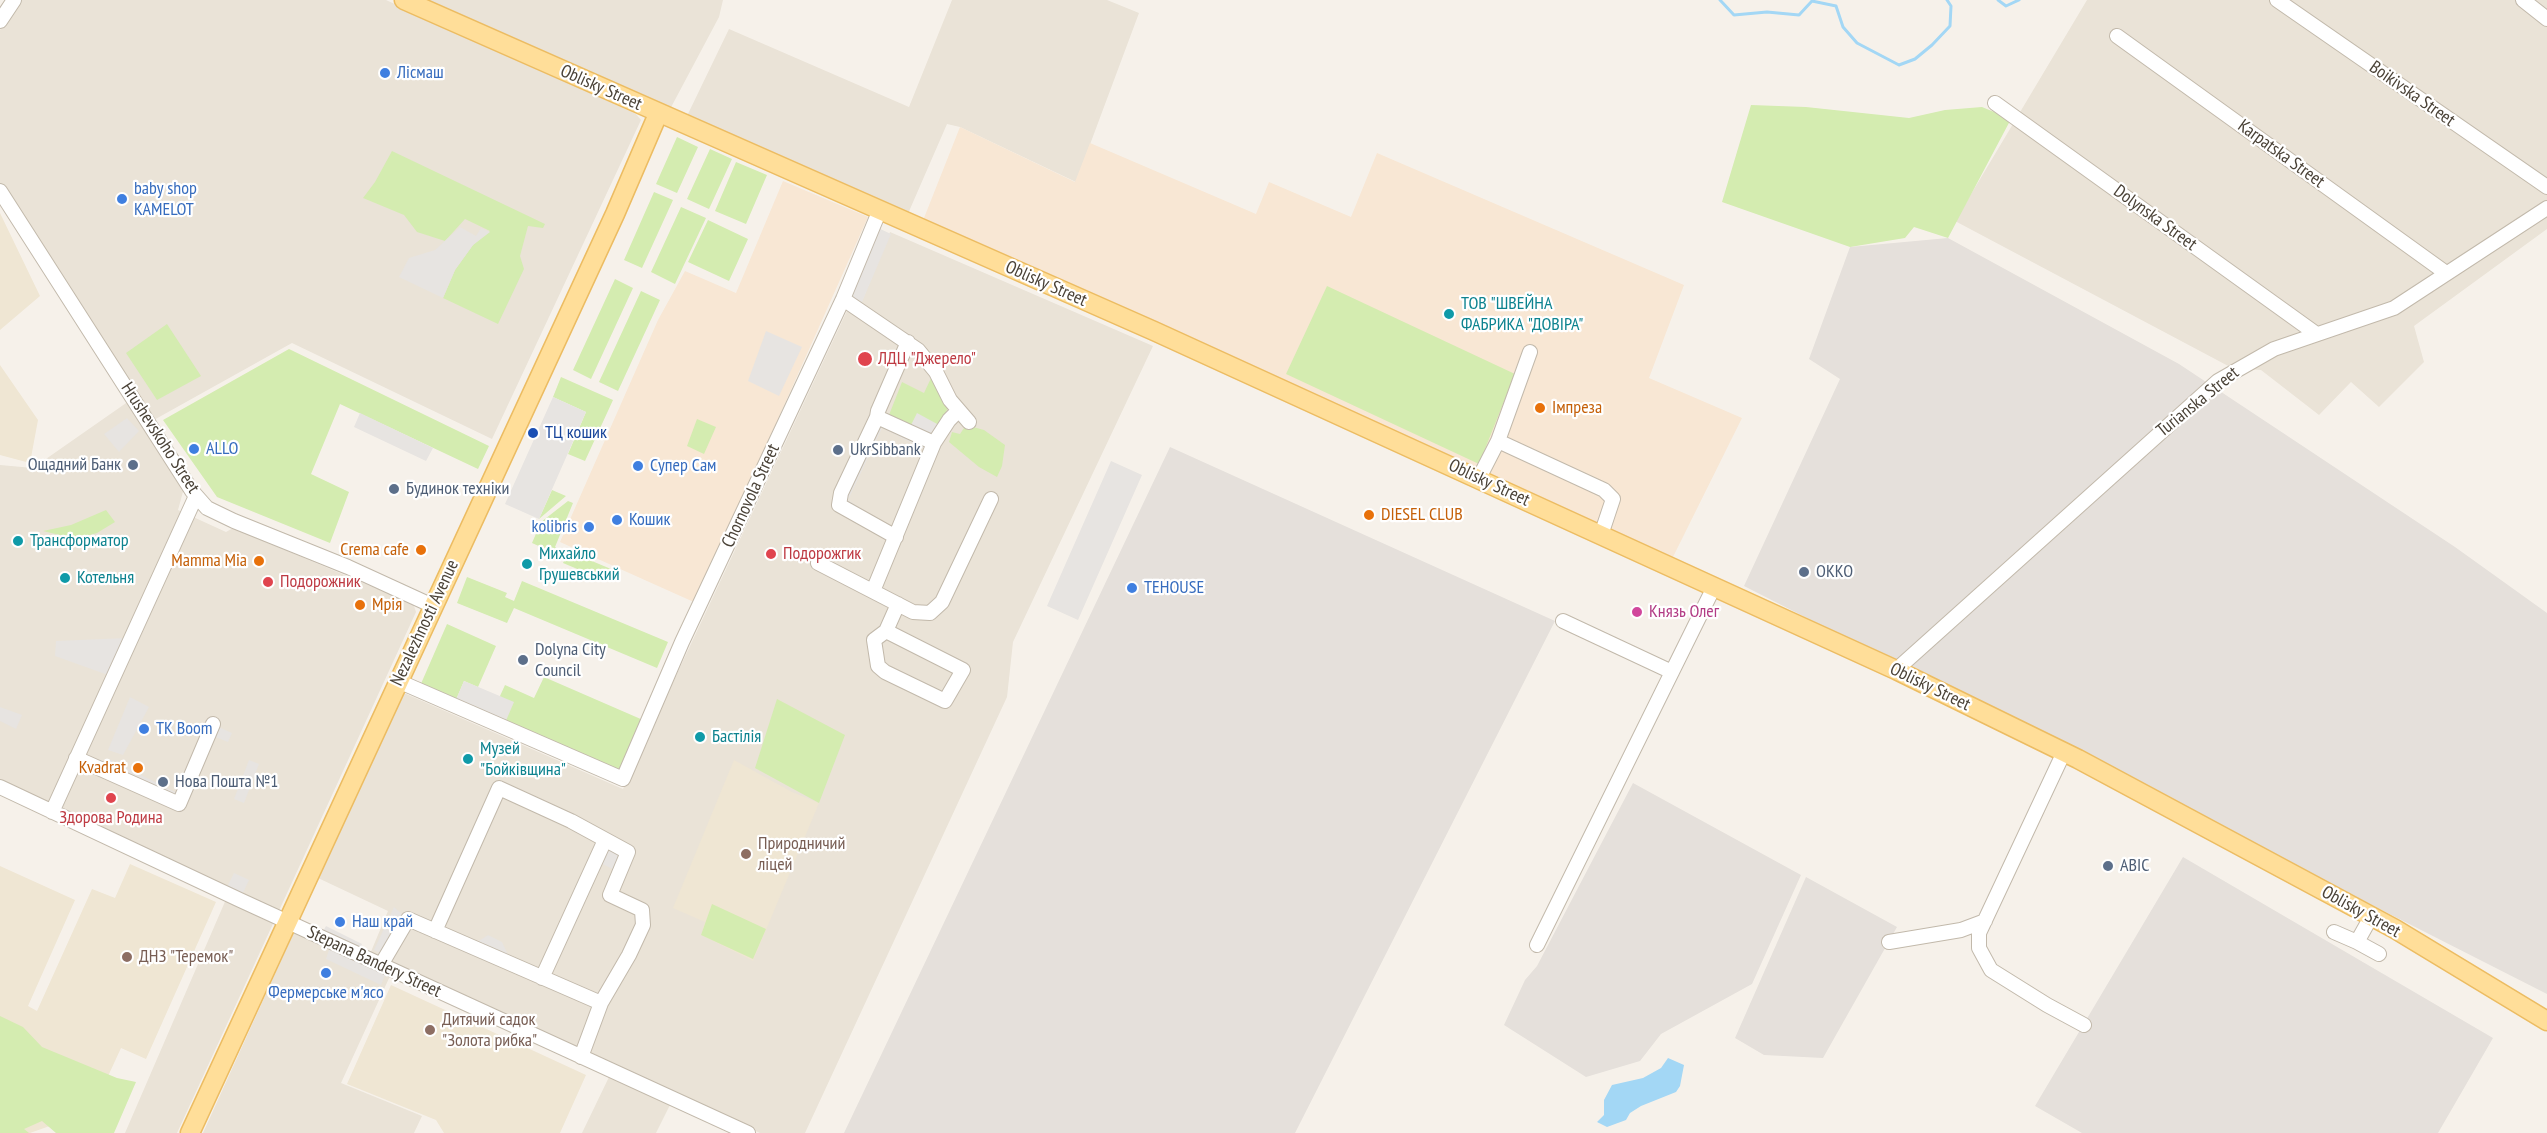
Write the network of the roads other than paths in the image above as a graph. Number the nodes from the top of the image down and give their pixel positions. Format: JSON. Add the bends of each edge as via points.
{"nodes":[{"id":1,"x":14,"y":0,"type":"edge"},
{"id":2,"x":404,"y":0,"type":"edge"},
{"id":3,"x":2277,"y":0,"type":"edge"},
{"id":4,"x":2523,"y":0,"type":"edge"},
{"id":5,"x":2547,"y":19,"type":"edge"},
{"id":6,"x":0,"y":21,"type":"edge"},
{"id":7,"x":2116,"y":36,"type":"dead end"},
{"id":8,"x":1995,"y":103,"type":"dead end"},
{"id":9,"x":658,"y":114,"type":"junction"},
{"id":10,"x":2547,"y":187,"type":"edge"},
{"id":11,"x":0,"y":191,"type":"edge"},
{"id":12,"x":2546,"y":211,"type":"edge"},
{"id":13,"x":879,"y":212,"type":"junction"},
{"id":14,"x":2446,"y":273,"type":"junction"},
{"id":15,"x":843,"y":299,"type":"junction"},
{"id":16,"x":2315,"y":333,"type":"junction"},
{"id":17,"x":908,"y":342,"type":"junction"},
{"id":18,"x":1530,"y":352,"type":"dead end"},
{"id":19,"x":958,"y":411,"type":"junction"},
{"id":20,"x":877,"y":417,"type":"junction"},
{"id":21,"x":969,"y":422,"type":"dead end"},
{"id":22,"x":1498,"y":441,"type":"junction"},
{"id":23,"x":934,"y":443,"type":"junction"},
{"id":24,"x":1479,"y":478,"type":"junction"},
{"id":25,"x":196,"y":496,"type":"junction"},
{"id":26,"x":991,"y":499,"type":"dead end"},
{"id":27,"x":1601,"y":535,"type":"junction"},
{"id":28,"x":896,"y":537,"type":"junction"},
{"id":29,"x":819,"y":563,"type":"dead end"},
{"id":30,"x":1714,"y":586,"type":"junction"},
{"id":31,"x":873,"y":591,"type":"junction"},
{"id":32,"x":898,"y":604,"type":"junction"},
{"id":33,"x":433,"y":606,"type":"junction"},
{"id":34,"x":1563,"y":621,"type":"dead end"},
{"id":35,"x":886,"y":631,"type":"junction"},
{"id":36,"x":1896,"y":669,"type":"junction"},
{"id":37,"x":1672,"y":672,"type":"junction"},
{"id":38,"x":398,"y":681,"type":"junction"},
{"id":39,"x":213,"y":724,"type":"dead end"},
{"id":40,"x":2064,"y":752,"type":"junction"},
{"id":41,"x":76,"y":758,"type":"junction"},
{"id":42,"x":1,"y":788,"type":"edge"},
{"id":43,"x":52,"y":812,"type":"junction"},
{"id":44,"x":605,"y":840,"type":"junction"},
{"id":45,"x":2371,"y":917,"type":"junction"},
{"id":46,"x":287,"y":921,"type":"junction"},
{"id":47,"x":1985,"y":921,"type":"junction"},
{"id":48,"x":435,"y":931,"type":"junction"},
{"id":49,"x":2334,"y":932,"type":"dead end"},
{"id":50,"x":1889,"y":942,"type":"dead end"},
{"id":51,"x":2357,"y":942,"type":"junction"},
{"id":52,"x":1537,"y":945,"type":"dead end"},
{"id":53,"x":2379,"y":954,"type":"dead end"},
{"id":54,"x":381,"y":966,"type":"junction"},
{"id":55,"x":542,"y":978,"type":"junction"},
{"id":56,"x":601,"y":1003,"type":"junction"},
{"id":57,"x":2547,"y":1021,"type":"edge"},
{"id":58,"x":2084,"y":1025,"type":"dead end"},
{"id":59,"x":581,"y":1057,"type":"junction"},
{"id":60,"x":190,"y":1133,"type":"edge"},
{"id":61,"x":748,"y":1133,"type":"edge"}],
"edges":[{"from":1,"to":6,"type":"street"},
{"from":2,"to":9,"type":"main road","name":"Oblisky Street"},
{"from":3,"to":10,"type":"street","name":"Boikivska Street"},
{"from":4,"to":5,"type":"street"},
{"from":7,"to":14,"type":"street","name":"Karpatska Street"},
{"from":8,"to":16,"type":"street","name":"Dolynska Street"},
{"from":9,"to":13,"type":"main road","name":"Oblisky Street"},
{"from":9,"to":33,"type":"main road","name":"Nezalezhnosti Avenue"},
{"from":11,"to":25,"type":"street","name":"Hrushevskoho Street"},
{"from":12,"to":14,"type":"street","name":"Turianska Street"},
{"from":13,"to":15,"type":"street"},
{"from":13,"to":24,"type":"main road","name":"Oblisky Street"},
{"from":14,"to":16,"type":"street","name":"Turianska Street","via":[[2394,308]]},
{"from":15,"to":17,"type":"street"},
{"from":15,"to":38,"type":"street","via":[[682,642],[623,779]]},
{"from":16,"to":36,"type":"street","name":"Turianska Street","via":[[2274,349],[2218,381]]},
{"from":17,"to":19,"type":"street","via":[[927,360]]},
{"from":17,"to":20,"type":"street"},
{"from":18,"to":22,"type":"street"},
{"from":19,"to":21,"type":"street"},
{"from":19,"to":23,"type":"street"},
{"from":20,"to":23,"type":"street"},
{"from":20,"to":28,"type":"street","via":[[841,492],[839,505]]},
{"from":22,"to":24,"type":"street"},
{"from":22,"to":27,"type":"street","via":[[1604,490],[1613,499]]},
{"from":23,"to":28,"type":"street"},
{"from":24,"to":27,"type":"main road","name":"Oblisky Street"},
{"from":25,"to":33,"type":"street","name":"Hrushevskoho Street","via":[[207,508],[234,521]]},
{"from":25,"to":41,"type":"street"},
{"from":26,"to":32,"type":"street","via":[[939,607],[924,614]]},
{"from":27,"to":30,"type":"main road","name":"Oblisky Street"},
{"from":28,"to":31,"type":"street"},
{"from":29,"to":31,"type":"street"},
{"from":30,"to":36,"type":"main road","name":"Oblisky Street"},
{"from":30,"to":37,"type":"street"},
{"from":31,"to":32,"type":"street"},
{"from":32,"to":35,"type":"street"},
{"from":33,"to":38,"type":"main road","name":"Nezalezhnosti Avenue"},
{"from":34,"to":37,"type":"street"},
{"from":35,"to":35,"type":"street","via":[[963,670],[945,701],[879,666],[874,640]]},
{"from":36,"to":40,"type":"main road","name":"Oblisky Street"},
{"from":37,"to":52,"type":"street"},
{"from":38,"to":46,"type":"main road","name":"Nezalezhnosti Avenue"},
{"from":39,"to":41,"type":"street","via":[[179,804]]},
{"from":40,"to":45,"type":"main road","name":"Oblisky Street"},
{"from":40,"to":47,"type":"street"},
{"from":41,"to":43,"type":"street"},
{"from":42,"to":43,"type":"street","name":"Stepana Bandery Street"},
{"from":43,"to":46,"type":"street","name":"Stepana Bandery Street"},
{"from":44,"to":48,"type":"street","via":[[499,788]]},
{"from":44,"to":55,"type":"street"},
{"from":44,"to":56,"type":"street","via":[[628,852],[610,895],[642,910],[643,925]]},
{"from":45,"to":51,"type":"street"},
{"from":45,"to":57,"type":"main road","name":"Oblisky Street"},
{"from":46,"to":54,"type":"street","name":"Stepana Bandery Street"},
{"from":46,"to":60,"type":"main road","name":"Nezalezhnosti Avenue"},
{"from":47,"to":50,"type":"street","via":[[1961,930]]},
{"from":47,"to":58,"type":"street","via":[[1979,933],[1979,948],[1991,970]]},
{"from":48,"to":54,"type":"street","via":[[408,919]]},
{"from":48,"to":55,"type":"street"},
{"from":49,"to":51,"type":"street"},
{"from":51,"to":53,"type":"street"},
{"from":54,"to":59,"type":"street","name":"Stepana Bandery Street"},
{"from":55,"to":56,"type":"street"},
{"from":56,"to":59,"type":"street"},
{"from":59,"to":61,"type":"street","name":"Stepana Bandery Street"}]}
